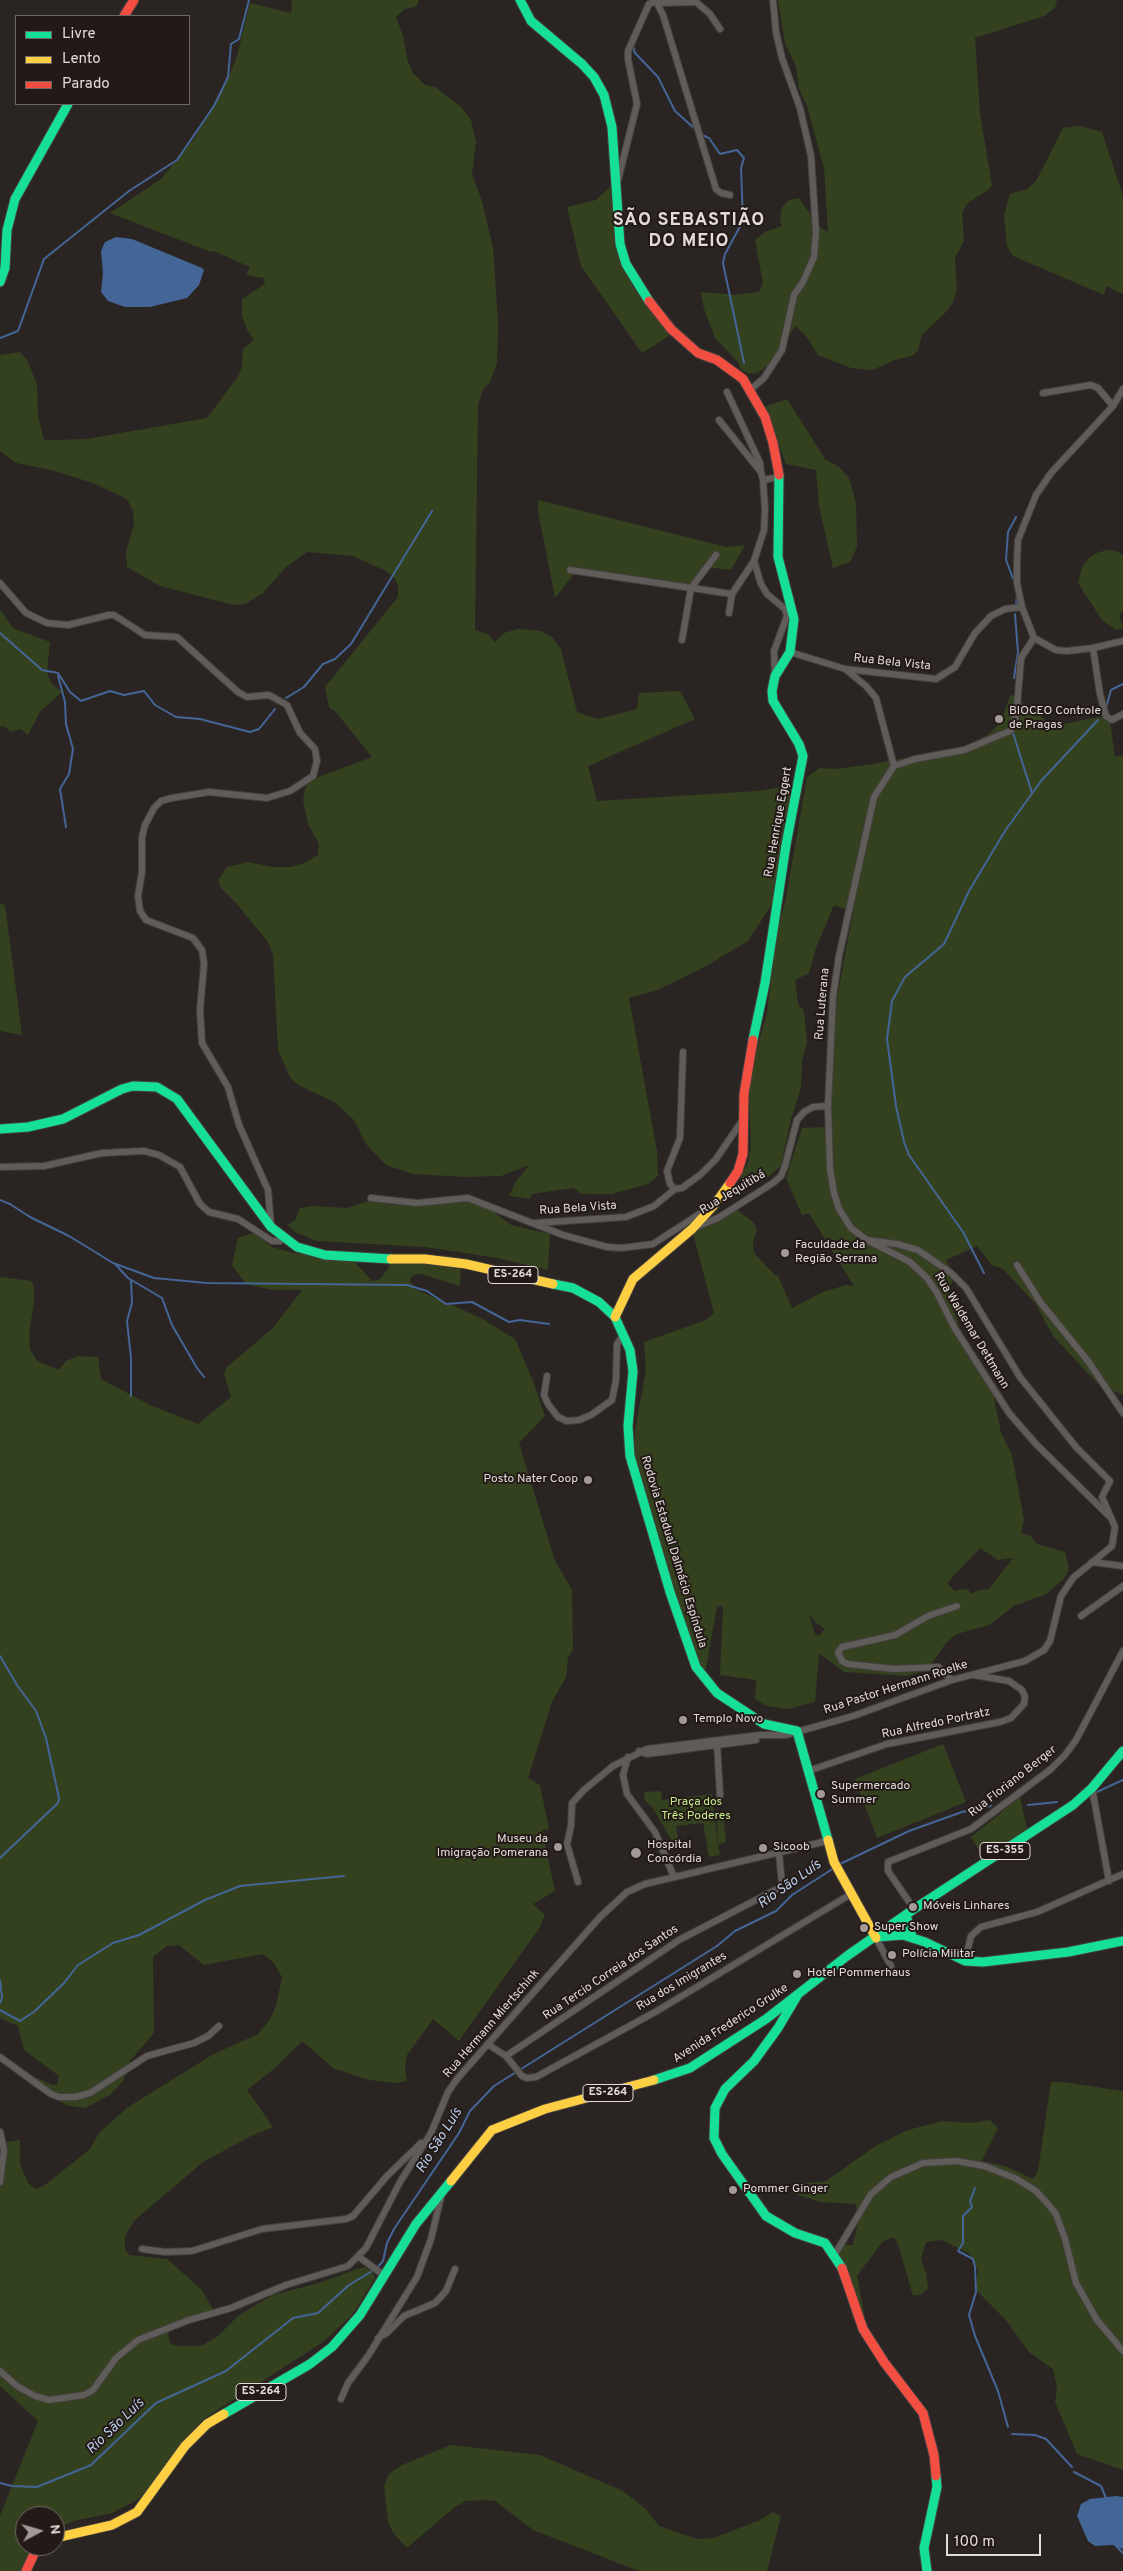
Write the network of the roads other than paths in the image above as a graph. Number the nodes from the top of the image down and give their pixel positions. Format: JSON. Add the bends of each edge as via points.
{"nodes":[{"id":1,"x":134,"y":0,"type":"edge"},
{"id":2,"x":520,"y":0,"type":"edge"},
{"id":3,"x":773,"y":0,"type":"edge"},
{"id":4,"x":654,"y":1,"type":"edge"},
{"id":5,"x":125,"y":15,"type":"edge"},
{"id":6,"x":720,"y":29,"type":"dead end"},
{"id":7,"x":67,"y":105,"type":"edge"},
{"id":8,"x":616,"y":186,"type":"junction"},
{"id":9,"x":730,"y":195,"type":"dead end"},
{"id":10,"x":0,"y":282,"type":"edge"},
{"id":11,"x":1123,"y":388,"type":"edge"},
{"id":12,"x":750,"y":390,"type":"junction"},
{"id":13,"x":726,"y":392,"type":"dead end"},
{"id":14,"x":1043,"y":393,"type":"dead end"},
{"id":15,"x":1113,"y":406,"type":"junction"},
{"id":16,"x":719,"y":420,"type":"dead end"},
{"id":17,"x":761,"y":472,"type":"junction"},
{"id":18,"x":779,"y":477,"type":"junction"},
{"id":19,"x":763,"y":480,"type":"junction"},
{"id":20,"x":716,"y":555,"type":"dead end"},
{"id":21,"x":754,"y":561,"type":"junction"},
{"id":22,"x":570,"y":570,"type":"dead end"},
{"id":23,"x":0,"y":582,"type":"edge"},
{"id":24,"x":691,"y":588,"type":"junction"},
{"id":25,"x":732,"y":594,"type":"junction"},
{"id":26,"x":1022,"y":607,"type":"junction"},
{"id":27,"x":728,"y":613,"type":"dead end"},
{"id":28,"x":1034,"y":638,"type":"junction"},
{"id":29,"x":682,"y":640,"type":"dead end"},
{"id":30,"x":1123,"y":641,"type":"edge"},
{"id":31,"x":1093,"y":648,"type":"junction"},
{"id":32,"x":790,"y":652,"type":"junction"},
{"id":33,"x":845,"y":669,"type":"junction"},
{"id":34,"x":775,"y":676,"type":"junction"},
{"id":35,"x":1123,"y":714,"type":"edge"},
{"id":36,"x":894,"y":766,"type":"junction"},
{"id":37,"x":683,"y":1052,"type":"dead end"},
{"id":38,"x":828,"y":1106,"type":"junction"},
{"id":39,"x":744,"y":1116,"type":"junction"},
{"id":40,"x":0,"y":1129,"type":"edge"},
{"id":41,"x":0,"y":1167,"type":"edge"},
{"id":42,"x":675,"y":1189,"type":"junction"},
{"id":43,"x":371,"y":1198,"type":"dead end"},
{"id":44,"x":715,"y":1204,"type":"junction"},
{"id":45,"x":534,"y":1223,"type":"junction"},
{"id":46,"x":271,"y":1227,"type":"junction"},
{"id":47,"x":692,"y":1229,"type":"junction"},
{"id":48,"x":283,"y":1238,"type":"junction"},
{"id":49,"x":867,"y":1240,"type":"junction"},
{"id":50,"x":1017,"y":1265,"type":"dead end"},
{"id":51,"x":615,"y":1317,"type":"junction"},
{"id":52,"x":624,"y":1333,"type":"junction"},
{"id":53,"x":547,"y":1376,"type":"dead end"},
{"id":54,"x":1123,"y":1413,"type":"edge"},
{"id":55,"x":1113,"y":1520,"type":"junction"},
{"id":56,"x":1092,"y":1562,"type":"junction"},
{"id":57,"x":1123,"y":1566,"type":"edge"},
{"id":58,"x":1123,"y":1586,"type":"edge"},
{"id":59,"x":957,"y":1606,"type":"dead end"},
{"id":60,"x":1081,"y":1616,"type":"dead end"},
{"id":61,"x":1123,"y":1652,"type":"edge"},
{"id":62,"x":970,"y":1674,"type":"junction"},
{"id":63,"x":952,"y":1680,"type":"junction"},
{"id":64,"x":797,"y":1731,"type":"junction"},
{"id":65,"x":717,"y":1744,"type":"junction"},
{"id":66,"x":1123,"y":1751,"type":"edge"},
{"id":67,"x":628,"y":1757,"type":"junction"},
{"id":68,"x":808,"y":1771,"type":"junction"},
{"id":69,"x":1092,"y":1788,"type":"junction"},
{"id":70,"x":720,"y":1795,"type":"dead end"},
{"id":71,"x":827,"y":1841,"type":"junction"},
{"id":72,"x":779,"y":1853,"type":"junction"},
{"id":73,"x":1123,"y":1874,"type":"edge"},
{"id":74,"x":674,"y":1877,"type":"junction"},
{"id":75,"x":1109,"y":1881,"type":"junction"},
{"id":76,"x":578,"y":1882,"type":"dead end"},
{"id":77,"x":851,"y":1894,"type":"junction"},
{"id":78,"x":914,"y":1909,"type":"junction"},
{"id":79,"x":906,"y":1915,"type":"junction"},
{"id":80,"x":912,"y":1937,"type":"junction"},
{"id":81,"x":876,"y":1938,"type":"junction"},
{"id":82,"x":1123,"y":1941,"type":"edge"},
{"id":83,"x":965,"y":1961,"type":"junction"},
{"id":84,"x":891,"y":1966,"type":"dead end"},
{"id":85,"x":797,"y":1996,"type":"junction"},
{"id":86,"x":219,"y":2026,"type":"dead end"},
{"id":87,"x":489,"y":2045,"type":"junction"},
{"id":88,"x":506,"y":2056,"type":"junction"},
{"id":89,"x":0,"y":2057,"type":"edge"},
{"id":90,"x":0,"y":2132,"type":"edge"},
{"id":91,"x":429,"y":2135,"type":"junction"},
{"id":92,"x":0,"y":2182,"type":"edge"},
{"id":93,"x":438,"y":2200,"type":"junction"},
{"id":94,"x":142,"y":2249,"type":"dead end"},
{"id":95,"x":834,"y":2254,"type":"junction"},
{"id":96,"x":359,"y":2257,"type":"junction"},
{"id":97,"x":455,"y":2269,"type":"dead end"},
{"id":98,"x":382,"y":2274,"type":"junction"},
{"id":99,"x":377,"y":2339,"type":"junction"},
{"id":100,"x":1123,"y":2351,"type":"edge"},
{"id":101,"x":0,"y":2371,"type":"edge"},
{"id":102,"x":340,"y":2399,"type":"dead end"},
{"id":103,"x":65,"y":2536,"type":"edge"},
{"id":104,"x":33,"y":2556,"type":"edge"},
{"id":105,"x":26,"y":2571,"type":"edge"},
{"id":106,"x":927,"y":2571,"type":"edge"}],
"edges":[{"from":1,"to":5,"type":"main road"},
{"from":2,"to":8,"type":"main road","name":"Rua Henrique Eggert","via":[[531,21],[582,64],[600,86],[612,127]]},
{"from":3,"to":12,"type":"street","via":[[778,41],[800,108],[811,156],[816,232],[814,257],[804,282],[794,295],[782,350],[764,378]]},
{"from":4,"to":6,"type":"street","via":[[696,2]]},
{"from":4,"to":8,"type":"street","via":[[628,50],[637,104]]},
{"from":4,"to":9,"type":"street","via":[[716,189]]},
{"from":7,"to":10,"type":"main road","via":[[15,199]]},
{"from":8,"to":12,"type":"main road","name":"Rua Henrique Eggert","via":[[620,244],[626,264],[642,292],[685,344],[732,370]]},
{"from":11,"to":15,"type":"street"},
{"from":12,"to":18,"type":"main road","name":"Rua Henrique Eggert","via":[[766,417]]},
{"from":13,"to":17,"type":"street","via":[[760,463]]},
{"from":14,"to":15,"type":"street","via":[[1091,385],[1098,388]]},
{"from":15,"to":26,"type":"street","via":[[1051,473],[1036,495],[1018,540],[1018,583]]},
{"from":16,"to":17,"type":"street"},
{"from":17,"to":19,"type":"street"},
{"from":18,"to":19,"type":"street"},
{"from":18,"to":32,"type":"main road","name":"Rua Henrique Eggert","via":[[778,557],[794,620]]},
{"from":19,"to":21,"type":"street","via":[[764,530]]},
{"from":20,"to":24,"type":"street"},
{"from":21,"to":25,"type":"street"},
{"from":21,"to":34,"type":"street","via":[[761,584],[767,594],[785,609],[787,616],[774,651]]},
{"from":22,"to":24,"type":"street"},
{"from":23,"to":46,"type":"street","via":[[26,613],[47,622],[68,624],[114,615],[146,636],[177,637],[238,692],[247,697],[269,696],[287,705],[300,733],[314,749],[317,761],[312,776],[290,791],[268,798],[209,792],[161,801],[154,808],[142,836],[140,911],[146,920],[193,938],[202,950],[202,1043],[228,1087],[239,1125],[268,1190]]},
{"from":24,"to":25,"type":"street"},
{"from":24,"to":29,"type":"street"},
{"from":25,"to":27,"type":"street"},
{"from":26,"to":28,"type":"street"},
{"from":26,"to":33,"type":"street","name":"Rua Bela Vista","via":[[1005,609],[991,616],[975,633],[955,667],[936,679]]},
{"from":28,"to":31,"type":"street","via":[[1056,650]]},
{"from":28,"to":36,"type":"street","via":[[1021,658],[1017,708],[1010,731],[964,750]]},
{"from":30,"to":31,"type":"street"},
{"from":31,"to":35,"type":"street","via":[[1106,716],[1112,720]]},
{"from":32,"to":33,"type":"street","name":"Rua Bela Vista"},
{"from":32,"to":34,"type":"main road","name":"Rua Henrique Eggert"},
{"from":33,"to":36,"type":"street","via":[[876,698]]},
{"from":34,"to":39,"type":"main road","name":"Rua Henrique Eggert","via":[[773,701],[803,756],[748,1064]]},
{"from":36,"to":38,"type":"street","name":"Rua Luterana","via":[[874,797],[839,956],[833,997]]},
{"from":37,"to":42,"type":"street","via":[[680,1138],[667,1171],[667,1178]]},
{"from":38,"to":47,"type":"street","name":"Rua Jequitibá","via":[[813,1107],[797,1120],[785,1166],[773,1183],[718,1218]]},
{"from":38,"to":49,"type":"street","name":"Rua Luterana","via":[[834,1193],[851,1228]]},
{"from":39,"to":42,"type":"street","name":"Rua Bela Vista","via":[[716,1159],[688,1185]]},
{"from":39,"to":44,"type":"main road","name":"Rua Henrique Eggert","via":[[743,1154],[738,1172]]},
{"from":40,"to":46,"type":"main road","name":"Rodovia Estadual Dalmácio Espíndula","number":"ES-264","via":[[28,1128],[63,1119],[133,1086],[157,1087],[177,1099]]},
{"from":41,"to":48,"type":"street","via":[[44,1166],[102,1153],[144,1150],[180,1167],[200,1204],[209,1212],[238,1219],[272,1241]]},
{"from":42,"to":45,"type":"street","name":"Rua Bela Vista","via":[[654,1206],[626,1217]]},
{"from":43,"to":45,"type":"street","via":[[417,1203],[468,1198]]},
{"from":44,"to":45,"type":"street","via":[[653,1244],[635,1248],[607,1247],[563,1236]]},
{"from":44,"to":47,"type":"main road","name":"Rua Henrique Eggert"},
{"from":46,"to":48,"type":"main road","name":"Rodovia Estadual Dalmácio Espíndula","number":"ES-264"},
{"from":47,"to":51,"type":"main road","name":"Rua Henrique Eggert","via":[[633,1279]]},
{"from":48,"to":51,"type":"main road","name":"Rodovia Estadual Dalmácio Espíndula","number":"ES-264","via":[[297,1247],[325,1255],[458,1263],[573,1288],[599,1302]]},
{"from":49,"to":55,"type":"street","name":"Rua Waldemar Dettmann","via":[[910,1262],[927,1278],[954,1328],[1009,1413]]},
{"from":49,"to":55,"type":"street","name":"Rua Waldemar Dettmann","via":[[918,1250],[951,1272],[966,1288],[1020,1377],[1076,1447],[1110,1481],[1102,1497]]},
{"from":50,"to":54,"type":"street","via":[[1041,1303]]},
{"from":51,"to":52,"type":"main road","name":"Rodovia Estadual Dalmácio Espíndula","number":"ES-264"},
{"from":52,"to":53,"type":"street","via":[[617,1344],[612,1400],[591,1415],[567,1421],[558,1417],[544,1396]]},
{"from":52,"to":64,"type":"main road","name":"Rodovia Estadual Dalmácio Espíndula","number":"ES-264","via":[[633,1371],[628,1426],[630,1456],[696,1667],[718,1693],[764,1724]]},
{"from":55,"to":56,"type":"street","name":"Rua Waldemar Dettmann","via":[[1112,1546]]},
{"from":56,"to":57,"type":"street"},
{"from":56,"to":62,"type":"street","name":"Rua Pastor Hermann Roelke","via":[[1072,1578],[1061,1596],[1050,1641],[1044,1650],[1026,1662]]},
{"from":58,"to":60,"type":"street"},
{"from":59,"to":63,"type":"street","via":[[928,1616],[895,1635],[842,1647],[838,1652],[842,1661],[848,1664],[894,1669],[938,1667]]},
{"from":61,"to":78,"type":"street","name":"Rua Floriano Berger","via":[[1076,1740],[1051,1769],[971,1829],[888,1862],[887,1869]]},
{"from":62,"to":63,"type":"street","name":"Rua Pastor Hermann Roelke"},
{"from":62,"to":68,"type":"street","name":"Rua Alfredo Portratz","via":[[1009,1681],[1022,1690],[1024,1704],[1011,1718],[1000,1722],[887,1744]]},
{"from":63,"to":64,"type":"street","name":"Rua Pastor Hermann Roelke","via":[[853,1716]]},
{"from":64,"to":65,"type":"street","name":"Rua Pastor Hermann Roelke"},
{"from":64,"to":68,"type":"main road"},
{"from":65,"to":67,"type":"street","name":"Rua Pastor Hermann Roelke","via":[[647,1754],[639,1751]]},
{"from":65,"to":70,"type":"street"},
{"from":66,"to":69,"type":"main road","name":"Avenida Frederico Grulke","number":"ES-355"},
{"from":67,"to":74,"type":"street","via":[[623,1775],[627,1794],[655,1832]]},
{"from":67,"to":76,"type":"street","via":[[596,1779],[572,1803],[567,1844]]},
{"from":68,"to":71,"type":"main road"},
{"from":69,"to":75,"type":"street"},
{"from":69,"to":78,"type":"main road","name":"Avenida Frederico Grulke","number":"ES-355","via":[[1065,1810]]},
{"from":71,"to":72,"type":"street","name":"Rua Hermann Miertschink"},
{"from":71,"to":77,"type":"main road","via":[[839,1874]]},
{"from":72,"to":74,"type":"street","name":"Rua Hermann Miertschink"},
{"from":72,"to":88,"type":"street","name":"Rua Tercio Correia dos Santos","via":[[782,1884],[779,1888],[679,1940]]},
{"from":73,"to":75,"type":"street"},
{"from":74,"to":87,"type":"street","name":"Rua Hermann Miertschink","via":[[636,1888],[600,1917]]},
{"from":75,"to":83,"type":"street","via":[[1037,1912],[981,1927],[971,1936]]},
{"from":77,"to":81,"type":"main road"},
{"from":77,"to":88,"type":"street","name":"Rua dos Imigrantes","via":[[656,2011],[536,2077],[522,2076]]},
{"from":78,"to":79,"type":"main road","name":"Avenida Frederico Grulke","number":"ES-355"},
{"from":79,"to":80,"type":"main road"},
{"from":79,"to":81,"type":"main road","name":"Avenida Frederico Grulke","number":"ES-355"},
{"from":80,"to":81,"type":"main road","via":[[903,1934]]},
{"from":80,"to":83,"type":"main road"},
{"from":81,"to":84,"type":"street"},
{"from":81,"to":85,"type":"main road","name":"Avenida Frederico Grulke","number":"ES-264","via":[[847,1956]]},
{"from":82,"to":83,"type":"main road","via":[[1068,1952],[983,1962]]},
{"from":85,"to":93,"type":"main road","name":"Avenida Frederico Grulke","number":"ES-264","via":[[682,2072],[546,2109],[498,2126],[485,2136]]},
{"from":85,"to":95,"type":"main road","via":[[754,2061],[725,2089],[715,2108],[714,2138],[766,2216],[795,2233],[825,2243]]},
{"from":86,"to":89,"type":"street","via":[[194,2043],[147,2056],[90,2093],[76,2097],[51,2094]]},
{"from":87,"to":88,"type":"street"},
{"from":87,"to":91,"type":"street","name":"Rua Hermann Miertschink","via":[[452,2086]]},
{"from":90,"to":92,"type":"street","via":[[4,2150]]},
{"from":91,"to":94,"type":"street","via":[[387,2176],[353,2216],[346,2219],[262,2229],[192,2252]]},
{"from":91,"to":96,"type":"street","name":"Rua Hermann Miertschink"},
{"from":93,"to":98,"type":"main road","number":"ES-264","via":[[416,2224]]},
{"from":93,"to":99,"type":"street","via":[[431,2239],[416,2277]]},
{"from":95,"to":100,"type":"street","via":[[871,2194],[891,2177],[924,2163],[957,2161],[984,2166],[1015,2178],[1036,2191],[1056,2214],[1076,2283],[1097,2320]]},
{"from":95,"to":106,"type":"main road","via":[[841,2263],[863,2329],[916,2402],[927,2426],[937,2487],[924,2548]]},
{"from":96,"to":98,"type":"street"},
{"from":96,"to":101,"type":"street","name":"Rua Hermann Miertschink","via":[[348,2266],[286,2285],[138,2340],[116,2358],[93,2390],[84,2395],[49,2400],[17,2386]]},
{"from":97,"to":99,"type":"street","via":[[446,2291],[435,2303],[404,2316]]},
{"from":98,"to":103,"type":"main road","number":"ES-264","via":[[360,2315],[332,2347],[310,2364],[207,2424],[137,2512],[112,2525]]},
{"from":99,"to":102,"type":"street"},
{"from":104,"to":105,"type":"main road"}]}
